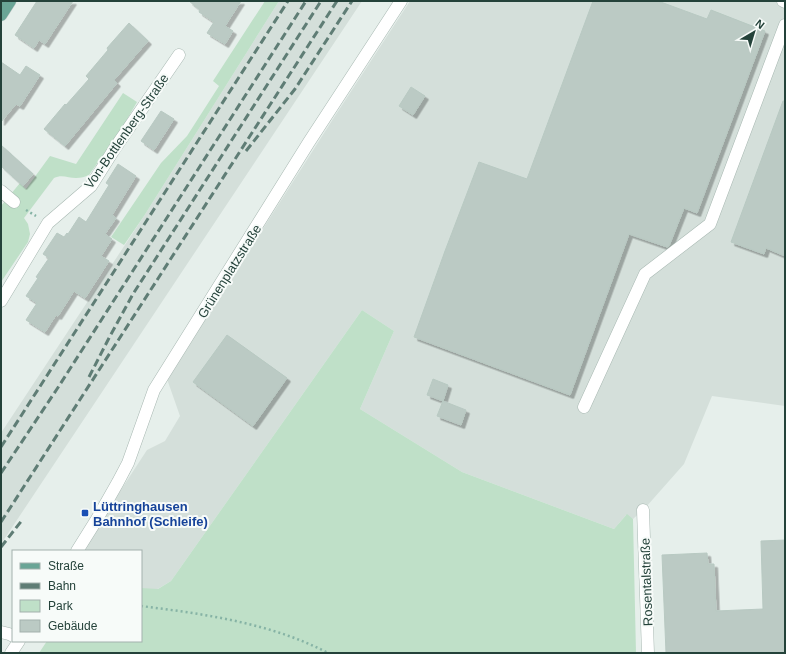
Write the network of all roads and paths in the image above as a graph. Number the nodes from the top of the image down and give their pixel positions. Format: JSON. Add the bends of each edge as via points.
{"nodes":[{"id":1,"x":10,"y":1,"type":"edge"},
{"id":2,"x":401,"y":1,"type":"edge"},
{"id":3,"x":1,"y":15,"type":"edge"},
{"id":4,"x":785,"y":26,"type":"edge"},
{"id":5,"x":179,"y":54,"type":"dead end"},
{"id":6,"x":1,"y":191,"type":"edge"},
{"id":7,"x":14,"y":202,"type":"joint"},
{"id":8,"x":48,"y":223,"type":"junction"},
{"id":9,"x":1,"y":301,"type":"edge"},
{"id":10,"x":584,"y":407,"type":"dead end"},
{"id":11,"x":643,"y":510,"type":"dead end"},
{"id":12,"x":78,"y":550,"type":"edge"},
{"id":13,"x":142,"y":606,"type":"edge"},
{"id":14,"x":1,"y":632,"type":"edge"},
{"id":15,"x":12,"y":636,"type":"edge"},
{"id":16,"x":18,"y":642,"type":"edge"},
{"id":17,"x":11,"y":653,"type":"edge"},
{"id":18,"x":328,"y":653,"type":"edge"},
{"id":19,"x":648,"y":653,"type":"edge"}],
"edges":[{"from":1,"to":3,"type":"main road"},
{"from":2,"to":12,"type":"street","name":"Grünenplatzstraße","via":[[309,142],[154,390],[128,463]]},
{"from":4,"to":10,"type":"street","via":[[710,224],[645,274]]},
{"from":5,"to":8,"type":"street","name":"Von-Bottlenberg-Straße","via":[[91,186]]},
{"from":6,"to":7,"type":"street"},
{"from":7,"to":8,"type":"path"},
{"from":8,"to":9,"type":"street","name":"Von-Bottlenberg-Straße"},
{"from":11,"to":19,"type":"street","name":"Rosentalstraße"},
{"from":13,"to":18,"type":"path","via":[[251,624],[303,640]]},
{"from":14,"to":15,"type":"street"},
{"from":16,"to":17,"type":"street"}]}
